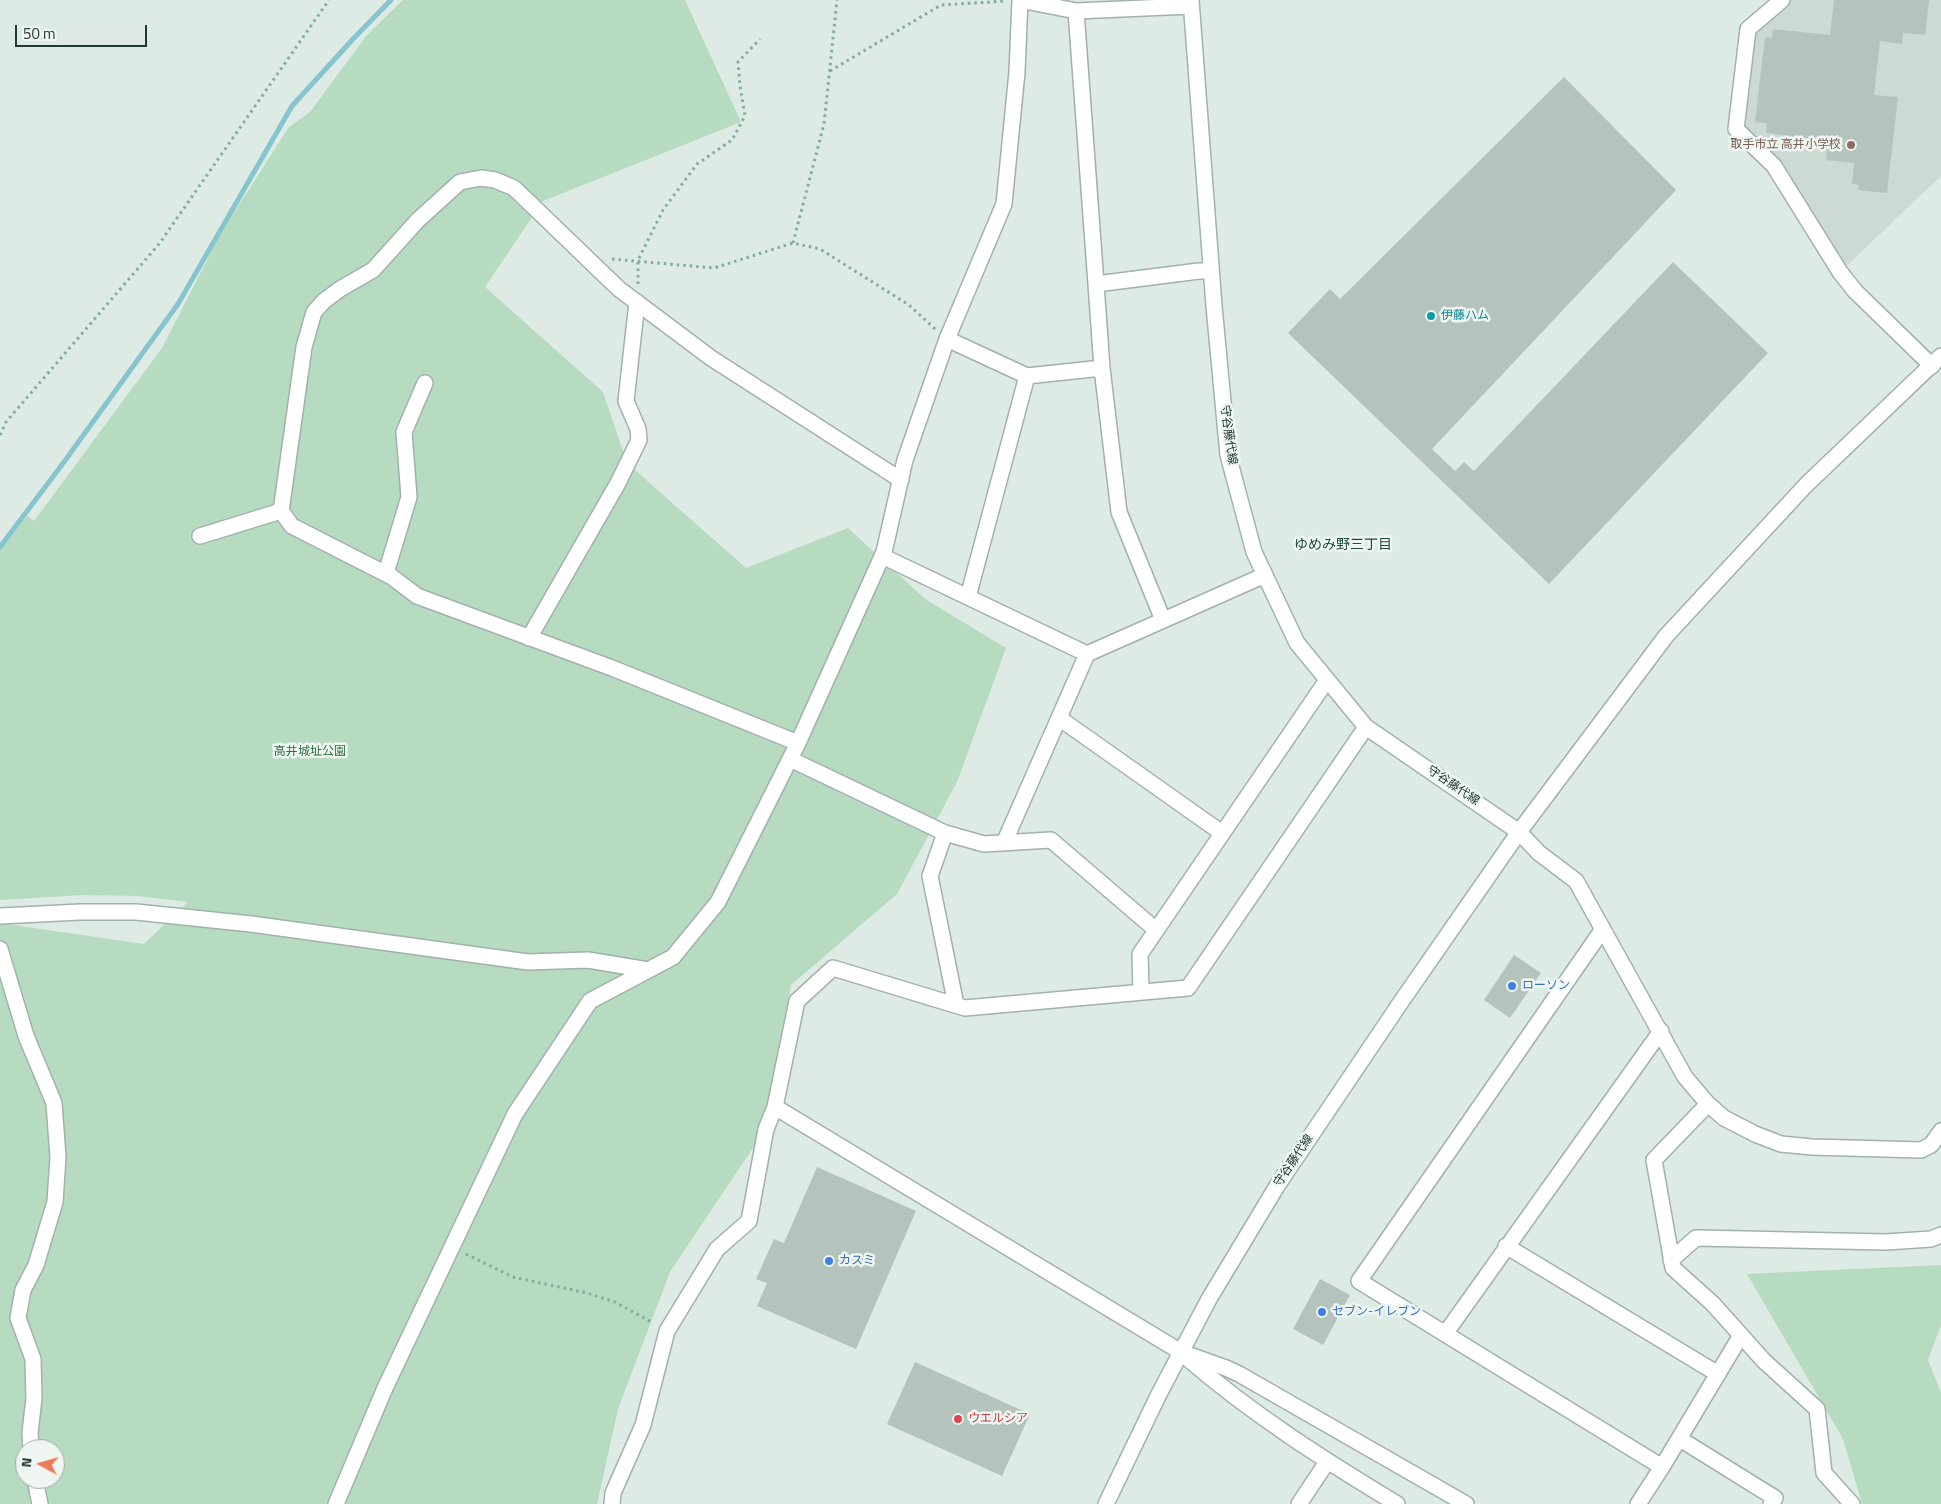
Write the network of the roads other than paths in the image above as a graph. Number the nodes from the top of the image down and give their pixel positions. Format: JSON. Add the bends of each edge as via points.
{"nodes":[{"id":1,"x":1020,"y":0,"type":"edge"},
{"id":2,"x":1782,"y":0,"type":"edge"},
{"id":3,"x":1191,"y":3,"type":"edge"},
{"id":4,"x":1076,"y":11,"type":"junction"},
{"id":5,"x":1211,"y":272,"type":"junction"},
{"id":6,"x":1096,"y":284,"type":"junction"},
{"id":7,"x":637,"y":302,"type":"junction"},
{"id":8,"x":947,"y":340,"type":"junction"},
{"id":9,"x":1936,"y":361,"type":"edge"},
{"id":10,"x":1102,"y":368,"type":"junction"},
{"id":11,"x":1027,"y":376,"type":"junction"},
{"id":12,"x":425,"y":383,"type":"dead end"},
{"id":13,"x":901,"y":480,"type":"junction"},
{"id":14,"x":281,"y":511,"type":"junction"},
{"id":15,"x":200,"y":536,"type":"dead end"},
{"id":16,"x":882,"y":556,"type":"junction"},
{"id":17,"x":386,"y":573,"type":"junction"},
{"id":18,"x":1265,"y":575,"type":"junction"},
{"id":19,"x":968,"y":597,"type":"junction"},
{"id":20,"x":1163,"y":620,"type":"junction"},
{"id":21,"x":529,"y":638,"type":"junction"},
{"id":22,"x":1087,"y":654,"type":"junction"},
{"id":23,"x":1327,"y":680,"type":"junction"},
{"id":24,"x":1059,"y":718,"type":"junction"},
{"id":25,"x":1366,"y":727,"type":"junction"},
{"id":26,"x":798,"y":743,"type":"junction"},
{"id":27,"x":790,"y":759,"type":"junction"},
{"id":28,"x":945,"y":832,"type":"junction"},
{"id":29,"x":1519,"y":832,"type":"junction"},
{"id":30,"x":1222,"y":833,"type":"junction"},
{"id":31,"x":1004,"y":843,"type":"junction"},
{"id":32,"x":0,"y":916,"type":"edge"},
{"id":33,"x":1603,"y":929,"type":"junction"},
{"id":34,"x":1156,"y":930,"type":"junction"},
{"id":35,"x":0,"y":949,"type":"edge"},
{"id":36,"x":648,"y":970,"type":"junction"},
{"id":37,"x":1141,"y":992,"type":"junction"},
{"id":38,"x":956,"y":1006,"type":"junction"},
{"id":39,"x":1661,"y":1031,"type":"junction"},
{"id":40,"x":1708,"y":1104,"type":"junction"},
{"id":41,"x":774,"y":1107,"type":"junction"},
{"id":42,"x":1941,"y":1131,"type":"edge"},
{"id":43,"x":1941,"y":1235,"type":"edge"},
{"id":44,"x":1506,"y":1246,"type":"junction"},
{"id":45,"x":1671,"y":1260,"type":"junction"},
{"id":46,"x":1445,"y":1334,"type":"junction"},
{"id":47,"x":1740,"y":1336,"type":"junction"},
{"id":48,"x":1182,"y":1352,"type":"junction"},
{"id":49,"x":1718,"y":1374,"type":"junction"},
{"id":50,"x":1680,"y":1438,"type":"junction"},
{"id":51,"x":30,"y":1439,"type":"edge"},
{"id":52,"x":1327,"y":1462,"type":"junction"},
{"id":53,"x":1662,"y":1468,"type":"junction"},
{"id":54,"x":37,"y":1489,"type":"edge"},
{"id":55,"x":40,"y":1504,"type":"edge"},
{"id":56,"x":336,"y":1504,"type":"edge"},
{"id":57,"x":612,"y":1504,"type":"edge"},
{"id":58,"x":1106,"y":1504,"type":"edge"},
{"id":59,"x":1299,"y":1504,"type":"edge"},
{"id":60,"x":1397,"y":1504,"type":"edge"},
{"id":61,"x":1466,"y":1504,"type":"edge"},
{"id":62,"x":1638,"y":1504,"type":"edge"},
{"id":63,"x":1771,"y":1504,"type":"edge"},
{"id":64,"x":1852,"y":1504,"type":"edge"}],
"edges":[{"from":1,"to":4,"type":"street"},
{"from":1,"to":8,"type":"street","via":[[1017,72],[1004,204]]},
{"from":2,"to":9,"type":"street","via":[[1748,28],[1736,129],[1774,166],[1855,291]]},
{"from":3,"to":4,"type":"street"},
{"from":3,"to":5,"type":"street","name":"守谷藤代線"},
{"from":4,"to":6,"type":"street"},
{"from":5,"to":6,"type":"street"},
{"from":5,"to":18,"type":"street","name":"守谷藤代線","via":[[1228,455],[1254,552]]},
{"from":6,"to":10,"type":"street"},
{"from":7,"to":13,"type":"street","via":[[711,358]]},
{"from":7,"to":14,"type":"street","via":[[619,289],[514,188],[481,178],[460,182],[418,220],[374,270],[340,289],[314,312],[304,347]]},
{"from":7,"to":21,"type":"street","via":[[626,400],[639,440],[618,483]]},
{"from":8,"to":11,"type":"street"},
{"from":8,"to":13,"type":"street"},
{"from":9,"to":29,"type":"street","via":[[1806,485],[1666,636]]},
{"from":10,"to":11,"type":"street"},
{"from":10,"to":20,"type":"street","via":[[1119,512]]},
{"from":11,"to":19,"type":"street"},
{"from":12,"to":17,"type":"street","via":[[404,432],[409,497]]},
{"from":13,"to":16,"type":"street"},
{"from":14,"to":15,"type":"street"},
{"from":14,"to":17,"type":"street","via":[[292,526]]},
{"from":16,"to":19,"type":"street"},
{"from":16,"to":26,"type":"street"},
{"from":17,"to":21,"type":"street","via":[[417,596]]},
{"from":18,"to":20,"type":"street"},
{"from":18,"to":23,"type":"street","name":"守谷藤代線","via":[[1297,643]]},
{"from":19,"to":22,"type":"street"},
{"from":20,"to":22,"type":"street"},
{"from":21,"to":26,"type":"street"},
{"from":22,"to":24,"type":"street"},
{"from":23,"to":25,"type":"street","name":"守谷藤代線"},
{"from":23,"to":30,"type":"street"},
{"from":24,"to":30,"type":"street"},
{"from":24,"to":31,"type":"street"},
{"from":25,"to":29,"type":"street","name":"守谷藤代線"},
{"from":25,"to":37,"type":"street","via":[[1188,988]]},
{"from":26,"to":27,"type":"street"},
{"from":27,"to":28,"type":"street"},
{"from":27,"to":36,"type":"street","via":[[718,902],[672,958]]},
{"from":28,"to":31,"type":"street","via":[[984,844]]},
{"from":28,"to":38,"type":"street","via":[[930,876]]},
{"from":29,"to":33,"type":"street","via":[[1539,853],[1576,881]]},
{"from":29,"to":48,"type":"street","name":"守谷藤代線","via":[[1277,1186],[1209,1299]]},
{"from":30,"to":34,"type":"street"},
{"from":31,"to":34,"type":"street","via":[[1051,840]]},
{"from":32,"to":36,"type":"street","via":[[136,912],[251,924],[528,962],[588,960]]},
{"from":33,"to":39,"type":"street"},
{"from":33,"to":46,"type":"street","via":[[1359,1280]]},
{"from":34,"to":37,"type":"street","via":[[1140,954]]},
{"from":35,"to":51,"type":"street","via":[[26,1036],[54,1103],[58,1157],[55,1202],[36,1265],[23,1290],[18,1318],[33,1359]]},
{"from":36,"to":56,"type":"street","via":[[590,1001],[514,1114],[385,1388]]},
{"from":37,"to":38,"type":"street","via":[[965,1008]]},
{"from":38,"to":41,"type":"street","via":[[833,968],[797,1000]]},
{"from":39,"to":40,"type":"street","via":[[1685,1077]]},
{"from":39,"to":44,"type":"street"},
{"from":40,"to":42,"type":"street","via":[[1724,1118],[1781,1144],[1921,1150],[1931,1145]]},
{"from":40,"to":45,"type":"street","via":[[1654,1160]]},
{"from":41,"to":48,"type":"street"},
{"from":41,"to":57,"type":"street","via":[[766,1128],[749,1221],[717,1249],[667,1331],[643,1425],[613,1494]]},
{"from":43,"to":45,"type":"street","via":[[1931,1239],[1886,1242],[1696,1238]]},
{"from":44,"to":46,"type":"street"},
{"from":44,"to":49,"type":"street"},
{"from":45,"to":47,"type":"street","via":[[1673,1268],[1712,1304]]},
{"from":46,"to":53,"type":"street"},
{"from":47,"to":49,"type":"street"},
{"from":47,"to":64,"type":"street","via":[[1817,1409],[1824,1473]]},
{"from":48,"to":52,"type":"street","via":[[1218,1385]]},
{"from":48,"to":58,"type":"street","name":"守谷藤代線"},
{"from":48,"to":61,"type":"street","via":[[1239,1374]]},
{"from":49,"to":50,"type":"street"},
{"from":50,"to":53,"type":"street"},
{"from":50,"to":63,"type":"street","via":[[1775,1498]]},
{"from":52,"to":59,"type":"street"},
{"from":52,"to":60,"type":"street"},
{"from":53,"to":62,"type":"street"},
{"from":54,"to":55,"type":"street"}]}
